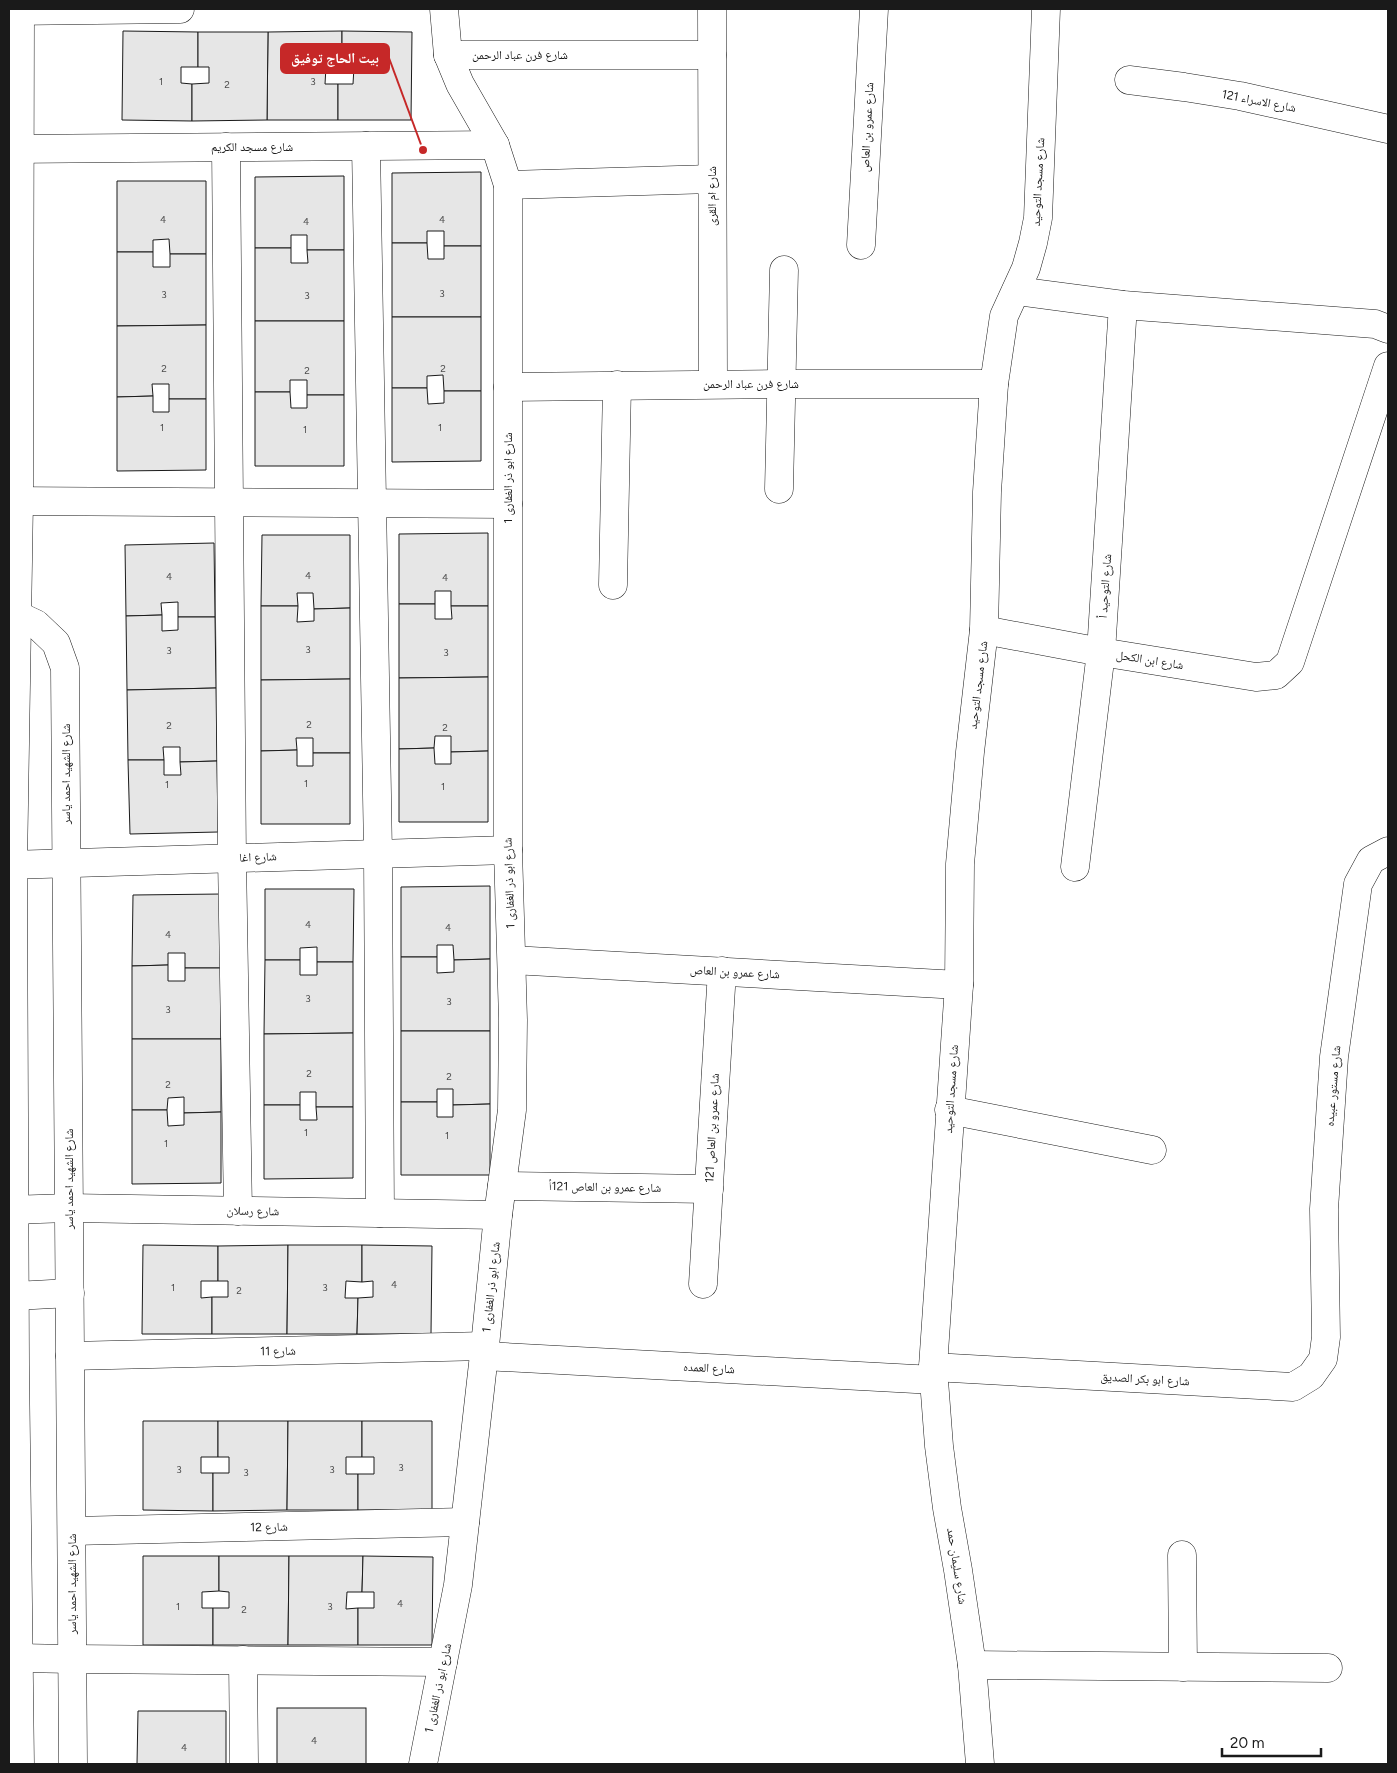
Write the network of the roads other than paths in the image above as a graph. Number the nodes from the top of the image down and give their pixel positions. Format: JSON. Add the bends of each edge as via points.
{"nodes":[{"id":1,"x":180,"y":9,"type":"edge"},
{"id":2,"x":444,"y":9,"type":"edge"},
{"id":3,"x":712,"y":9,"type":"edge"},
{"id":4,"x":874,"y":9,"type":"edge"},
{"id":5,"x":1046,"y":9,"type":"edge"},
{"id":6,"x":16,"y":10,"type":"edge"},
{"id":7,"x":448,"y":55,"type":"junction"},
{"id":8,"x":712,"y":55,"type":"junction"},
{"id":9,"x":1129,"y":80,"type":"dead end"},
{"id":10,"x":1388,"y":129,"type":"edge"},
{"id":11,"x":495,"y":145,"type":"junction"},
{"id":12,"x":366,"y":146,"type":"junction"},
{"id":13,"x":226,"y":147,"type":"junction"},
{"id":14,"x":14,"y":148,"type":"edge"},
{"id":15,"x":712,"y":179,"type":"junction"},
{"id":16,"x":508,"y":186,"type":"junction"},
{"id":17,"x":861,"y":245,"type":"dead end"},
{"id":18,"x":784,"y":270,"type":"dead end"},
{"id":19,"x":1016,"y":291,"type":"junction"},
{"id":20,"x":1123,"y":305,"type":"junction"},
{"id":21,"x":1388,"y":329,"type":"edge"},
{"id":22,"x":1388,"y":366,"type":"edge"},
{"id":23,"x":713,"y":384,"type":"junction"},
{"id":24,"x":781,"y":384,"type":"junction"},
{"id":25,"x":994,"y":384,"type":"junction"},
{"id":26,"x":618,"y":385,"type":"junction"},
{"id":27,"x":508,"y":387,"type":"junction"},
{"id":28,"x":779,"y":489,"type":"dead end"},
{"id":29,"x":14,"y":501,"type":"edge"},
{"id":30,"x":230,"y":502,"type":"junction"},
{"id":31,"x":372,"y":504,"type":"junction"},
{"id":32,"x":508,"y":504,"type":"junction"},
{"id":33,"x":613,"y":585,"type":"dead end"},
{"id":34,"x":17,"y":615,"type":"junction"},
{"id":35,"x":984,"y":630,"type":"junction"},
{"id":36,"x":1101,"y":652,"type":"junction"},
{"id":37,"x":508,"y":850,"type":"junction"},
{"id":38,"x":1388,"y":850,"type":"edge"},
{"id":39,"x":378,"y":854,"type":"junction"},
{"id":40,"x":232,"y":858,"type":"junction"},
{"id":41,"x":66,"y":863,"type":"junction"},
{"id":42,"x":11,"y":865,"type":"edge"},
{"id":43,"x":1075,"y":866,"type":"dead end"},
{"id":44,"x":512,"y":960,"type":"junction"},
{"id":45,"x":722,"y":971,"type":"junction"},
{"id":46,"x":959,"y":985,"type":"junction"},
{"id":47,"x":949,"y":1110,"type":"junction"},
{"id":48,"x":1152,"y":1150,"type":"dead end"},
{"id":49,"x":502,"y":1186,"type":"junction"},
{"id":50,"x":709,"y":1189,"type":"junction"},
{"id":51,"x":69,"y":1208,"type":"junction"},
{"id":52,"x":12,"y":1210,"type":"edge"},
{"id":53,"x":238,"y":1211,"type":"junction"},
{"id":54,"x":380,"y":1213,"type":"junction"},
{"id":55,"x":498,"y":1215,"type":"junction"},
{"id":56,"x":703,"y":1284,"type":"dead end"},
{"id":57,"x":70,"y":1293,"type":"junction"},
{"id":58,"x":15,"y":1296,"type":"junction"},
{"id":59,"x":1326,"y":1336,"type":"joint"},
{"id":60,"x":485,"y":1351,"type":"junction"},
{"id":61,"x":70,"y":1356,"type":"junction"},
{"id":62,"x":12,"y":1364,"type":"edge"},
{"id":63,"x":933,"y":1374,"type":"junction"},
{"id":64,"x":465,"y":1522,"type":"junction"},
{"id":65,"x":13,"y":1528,"type":"edge"},
{"id":66,"x":72,"y":1531,"type":"junction"},
{"id":67,"x":1182,"y":1555,"type":"dead end"},
{"id":68,"x":72,"y":1659,"type":"junction"},
{"id":69,"x":243,"y":1660,"type":"junction"},
{"id":70,"x":443,"y":1662,"type":"junction"},
{"id":71,"x":972,"y":1665,"type":"junction"},
{"id":72,"x":1183,"y":1667,"type":"junction"},
{"id":73,"x":16,"y":1668,"type":"edge"},
{"id":74,"x":1328,"y":1668,"type":"dead end"},
{"id":75,"x":20,"y":1764,"type":"edge"},
{"id":76,"x":73,"y":1764,"type":"edge"},
{"id":77,"x":244,"y":1764,"type":"edge"},
{"id":78,"x":422,"y":1764,"type":"edge"},
{"id":79,"x":980,"y":1764,"type":"edge"}],
"edges":[{"from":1,"to":6,"type":"street"},
{"from":2,"to":7,"type":"street","name":"شارع ابو ذر الغفارى 1"},
{"from":3,"to":8,"type":"street","name":"شارع ام القرى"},
{"from":4,"to":17,"type":"street","name":"شارع عمرو بن العاص"},
{"from":5,"to":19,"type":"street","name":"شارع مسجد التوحيد","via":[[1038,218],[1031,251]]},
{"from":6,"to":14,"type":"street"},
{"from":7,"to":8,"type":"street","name":"شارع فرن عباد الرحمن"},
{"from":7,"to":11,"type":"street","name":"شارع ابو ذر الغفارى 1","via":[[460,84]]},
{"from":8,"to":15,"type":"street","name":"شارع ام القرى"},
{"from":9,"to":10,"type":"street","name":"شارع الاسراء 121","via":[[1240,96]]},
{"from":11,"to":12,"type":"street","name":"شارع مسجد الكريم"},
{"from":11,"to":16,"type":"street","name":"شارع ابو ذر الغفارى 1"},
{"from":12,"to":13,"type":"street","name":"شارع مسجد الكريم"},
{"from":12,"to":31,"type":"street"},
{"from":13,"to":14,"type":"street","name":"شارع مسجد الكريم"},
{"from":13,"to":30,"type":"street"},
{"from":14,"to":29,"type":"street"},
{"from":15,"to":16,"type":"street"},
{"from":15,"to":23,"type":"street","name":"شارع ام القرى"},
{"from":16,"to":27,"type":"street","name":"شارع ابو ذر الغفارى 1"},
{"from":18,"to":24,"type":"street"},
{"from":19,"to":20,"type":"street"},
{"from":19,"to":25,"type":"street","name":"شارع مسجد التوحيد","via":[[1004,316]]},
{"from":20,"to":21,"type":"street","via":[[1375,324]]},
{"from":20,"to":36,"type":"street","name":"شارع التوحيد أ"},
{"from":22,"to":36,"type":"street","name":"شارع ابن الكحل","via":[[1290,662],[1276,675],[1256,677]]},
{"from":23,"to":24,"type":"street","name":"شارع فرن عباد الرحمن"},
{"from":23,"to":26,"type":"street","name":"شارع فرن عباد الرحمن"},
{"from":24,"to":25,"type":"street","name":"شارع فرن عباد الرحمن"},
{"from":24,"to":28,"type":"street"},
{"from":25,"to":35,"type":"street","name":"شارع مسجد التوحيد","via":[[987,492]]},
{"from":26,"to":27,"type":"street","name":"شارع فرن عباد الرحمن"},
{"from":26,"to":33,"type":"street"},
{"from":27,"to":32,"type":"street","name":"شارع ابو ذر الغفارى 1"},
{"from":29,"to":30,"type":"street"},
{"from":29,"to":34,"type":"street"},
{"from":30,"to":31,"type":"street"},
{"from":30,"to":40,"type":"street"},
{"from":31,"to":32,"type":"street"},
{"from":31,"to":39,"type":"street"},
{"from":32,"to":37,"type":"street","name":"شارع ابو ذر الغفارى 1"},
{"from":34,"to":41,"type":"street","name":"شارع الشهيد احمد ياسر","via":[[36,624],[56,643],[65,668]]},
{"from":34,"to":42,"type":"street"},
{"from":35,"to":36,"type":"street","name":"شارع ابن الكحل"},
{"from":35,"to":46,"type":"street","name":"شارع مسجد التوحيد","via":[[960,864]]},
{"from":36,"to":43,"type":"street","name":"شارع التوحيد أ"},
{"from":37,"to":39,"type":"street","name":"شارع اغا"},
{"from":37,"to":44,"type":"street","name":"شارع ابو ذر الغفارى 1"},
{"from":38,"to":59,"type":"street","name":"شارع مستور عبيده","via":[[1371,860],[1358,884],[1334,1057],[1324,1209]]},
{"from":39,"to":40,"type":"street","name":"شارع اغا"},
{"from":39,"to":54,"type":"street"},
{"from":40,"to":41,"type":"street","name":"شارع اغا"},
{"from":40,"to":53,"type":"street"},
{"from":41,"to":42,"type":"street","name":"شارع اغا"},
{"from":41,"to":51,"type":"street","name":"شارع الشهيد احمد ياسر"},
{"from":42,"to":52,"type":"street"},
{"from":44,"to":45,"type":"street","name":"شارع عمرو بن العاص"},
{"from":44,"to":49,"type":"street","name":"شارع ابو ذر الغفارى 1","via":[[512,1110]]},
{"from":45,"to":46,"type":"street","name":"شارع عمرو بن العاص"},
{"from":45,"to":50,"type":"street","name":"شارع عمرو بن العاص 121"},
{"from":46,"to":47,"type":"street","name":"شارع مسجد التوحيد"},
{"from":47,"to":48,"type":"street"},
{"from":47,"to":63,"type":"street","name":"شارع مسجد التوحيد"},
{"from":49,"to":50,"type":"street","name":"شارع عمرو بن العاص 121أ"},
{"from":49,"to":55,"type":"street","name":"شارع ابو ذر الغفارى 1"},
{"from":50,"to":56,"type":"street","name":"شارع عمرو بن العاص 121"},
{"from":51,"to":52,"type":"street","name":"شارع رسلان"},
{"from":51,"to":53,"type":"street","name":"شارع رسلان"},
{"from":51,"to":57,"type":"street","name":"شارع الشهيد احمد ياسر"},
{"from":52,"to":58,"type":"street"},
{"from":53,"to":54,"type":"street","name":"شارع رسلان"},
{"from":54,"to":55,"type":"street","name":"شارع رسلان"},
{"from":55,"to":60,"type":"street","name":"شارع ابو ذر الغفارى 1"},
{"from":57,"to":58,"type":"street"},
{"from":57,"to":61,"type":"street","name":"شارع الشهيد احمد ياسر"},
{"from":58,"to":62,"type":"street"},
{"from":59,"to":63,"type":"street","name":"شارع ابو بكر الصديق","via":[[1323,1359],[1311,1376],[1293,1387]]},
{"from":60,"to":61,"type":"street","name":"شارع 11"},
{"from":60,"to":63,"type":"street","name":"شارع العمده"},
{"from":60,"to":64,"type":"street","name":"شارع ابو ذر الغفارى 1"},
{"from":61,"to":66,"type":"street","name":"شارع الشهيد احمد ياسر"},
{"from":62,"to":65,"type":"street"},
{"from":63,"to":71,"type":"street","name":"شارع سليمان حمد","via":[[947,1508]]},
{"from":64,"to":66,"type":"street","name":"شارع 12"},
{"from":64,"to":70,"type":"street","name":"شارع ابو ذر الغفارى 1","via":[[458,1585]]},
{"from":65,"to":73,"type":"street"},
{"from":66,"to":68,"type":"street","name":"شارع الشهيد احمد ياسر"},
{"from":67,"to":72,"type":"street"},
{"from":68,"to":69,"type":"street"},
{"from":68,"to":73,"type":"street"},
{"from":68,"to":76,"type":"street","name":"شارع الشهيد احمد ياسر"},
{"from":69,"to":70,"type":"street"},
{"from":69,"to":77,"type":"street"},
{"from":70,"to":78,"type":"street","name":"شارع ابو ذر الغفارى 1"},
{"from":71,"to":72,"type":"street"},
{"from":71,"to":79,"type":"street","name":"شارع سليمان حمد"},
{"from":72,"to":74,"type":"street"},
{"from":73,"to":75,"type":"street"}]}
